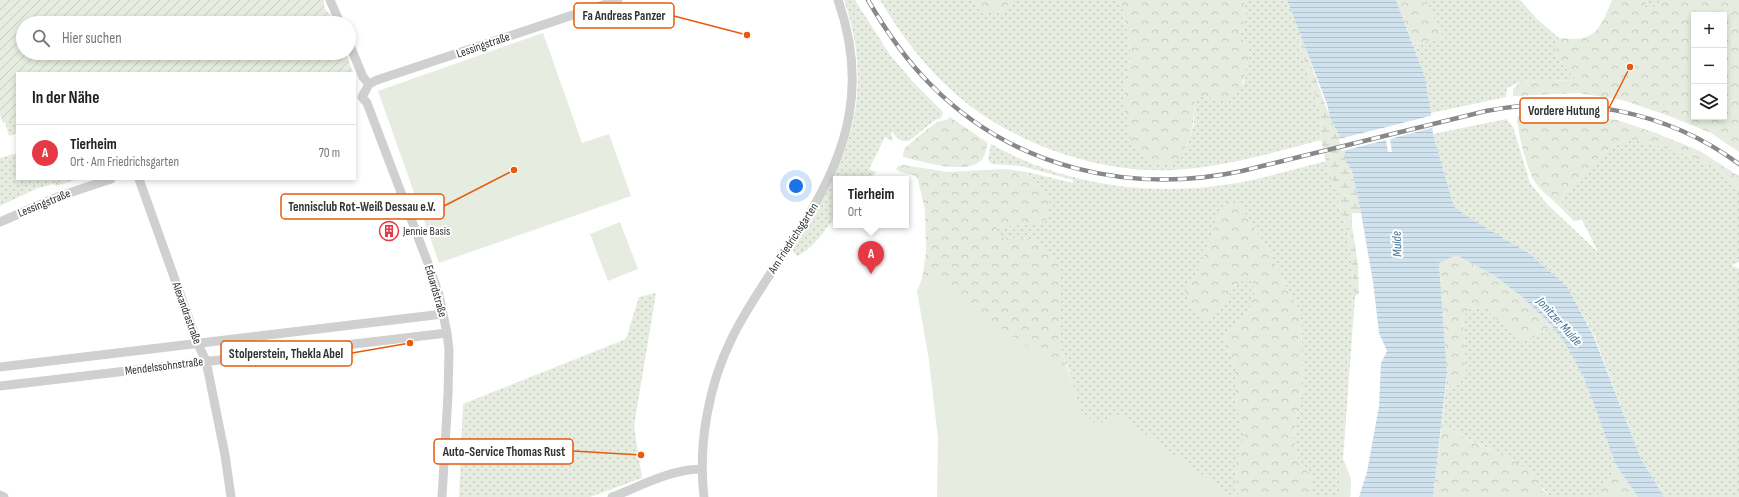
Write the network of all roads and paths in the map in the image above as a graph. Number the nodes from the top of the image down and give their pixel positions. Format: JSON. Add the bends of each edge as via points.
{"nodes":[{"id":1,"x":330,"y":0,"type":"edge"},
{"id":2,"x":618,"y":0,"type":"edge"},
{"id":3,"x":838,"y":0,"type":"edge"},
{"id":4,"x":337,"y":16,"type":"edge"},
{"id":5,"x":356,"y":60,"type":"edge"},
{"id":6,"x":369,"y":84,"type":"junction"},
{"id":7,"x":358,"y":97,"type":"edge"},
{"id":8,"x":108,"y":180,"type":"edge"},
{"id":9,"x":139,"y":180,"type":"edge"},
{"id":10,"x":0,"y":222,"type":"edge"},
{"id":11,"x":443,"y":314,"type":"junction"},
{"id":12,"x":447,"y":333,"type":"junction"},
{"id":13,"x":198,"y":344,"type":"junction"},
{"id":14,"x":206,"y":361,"type":"junction"},
{"id":15,"x":0,"y":367,"type":"edge"},
{"id":16,"x":0,"y":386,"type":"edge"},
{"id":17,"x":702,"y":469,"type":"junction"},
{"id":18,"x":0,"y":495,"type":"edge"},
{"id":19,"x":4,"y":497,"type":"edge"},
{"id":20,"x":231,"y":497,"type":"edge"},
{"id":21,"x":442,"y":497,"type":"edge"},
{"id":22,"x":612,"y":497,"type":"edge"},
{"id":23,"x":704,"y":497,"type":"edge"}],
"edges":[{"from":1,"to":4,"type":"street"},
{"from":2,"to":6,"type":"street","name":"Lessingstraße"},
{"from":3,"to":17,"type":"street","name":"Am Friedrichsgarten","via":[[846,25],[852,60],[851,104],[844,138],[832,171],[816,203],[758,291],[731,339],[715,383],[708,414]]},
{"from":5,"to":6,"type":"street"},
{"from":6,"to":7,"type":"street"},
{"from":7,"to":11,"type":"street","name":"Eduardstraße","via":[[367,103],[418,235]]},
{"from":8,"to":10,"type":"street","name":"Lessingstraße","via":[[60,196]]},
{"from":9,"to":13,"type":"street","name":"Alexandrastraße"},
{"from":11,"to":12,"type":"street","name":"Eduardstraße"},
{"from":11,"to":13,"type":"street","name":"Mendelssohnstraße"},
{"from":12,"to":14,"type":"street","name":"Mendelssohnstraße"},
{"from":12,"to":21,"type":"street","name":"Eduardstraße","via":[[448,395]]},
{"from":13,"to":14,"type":"street","name":"Alexandrastraße"},
{"from":13,"to":15,"type":"street","name":"Mendelssohnstraße"},
{"from":14,"to":16,"type":"street","name":"Mendelssohnstraße"},
{"from":14,"to":20,"type":"street","name":"Alexandrastraße","via":[[226,455]]},
{"from":17,"to":22,"type":"street","via":[[676,472]]},
{"from":17,"to":23,"type":"street","name":"Am Friedrichsgarten"},
{"from":18,"to":19,"type":"street"}]}
